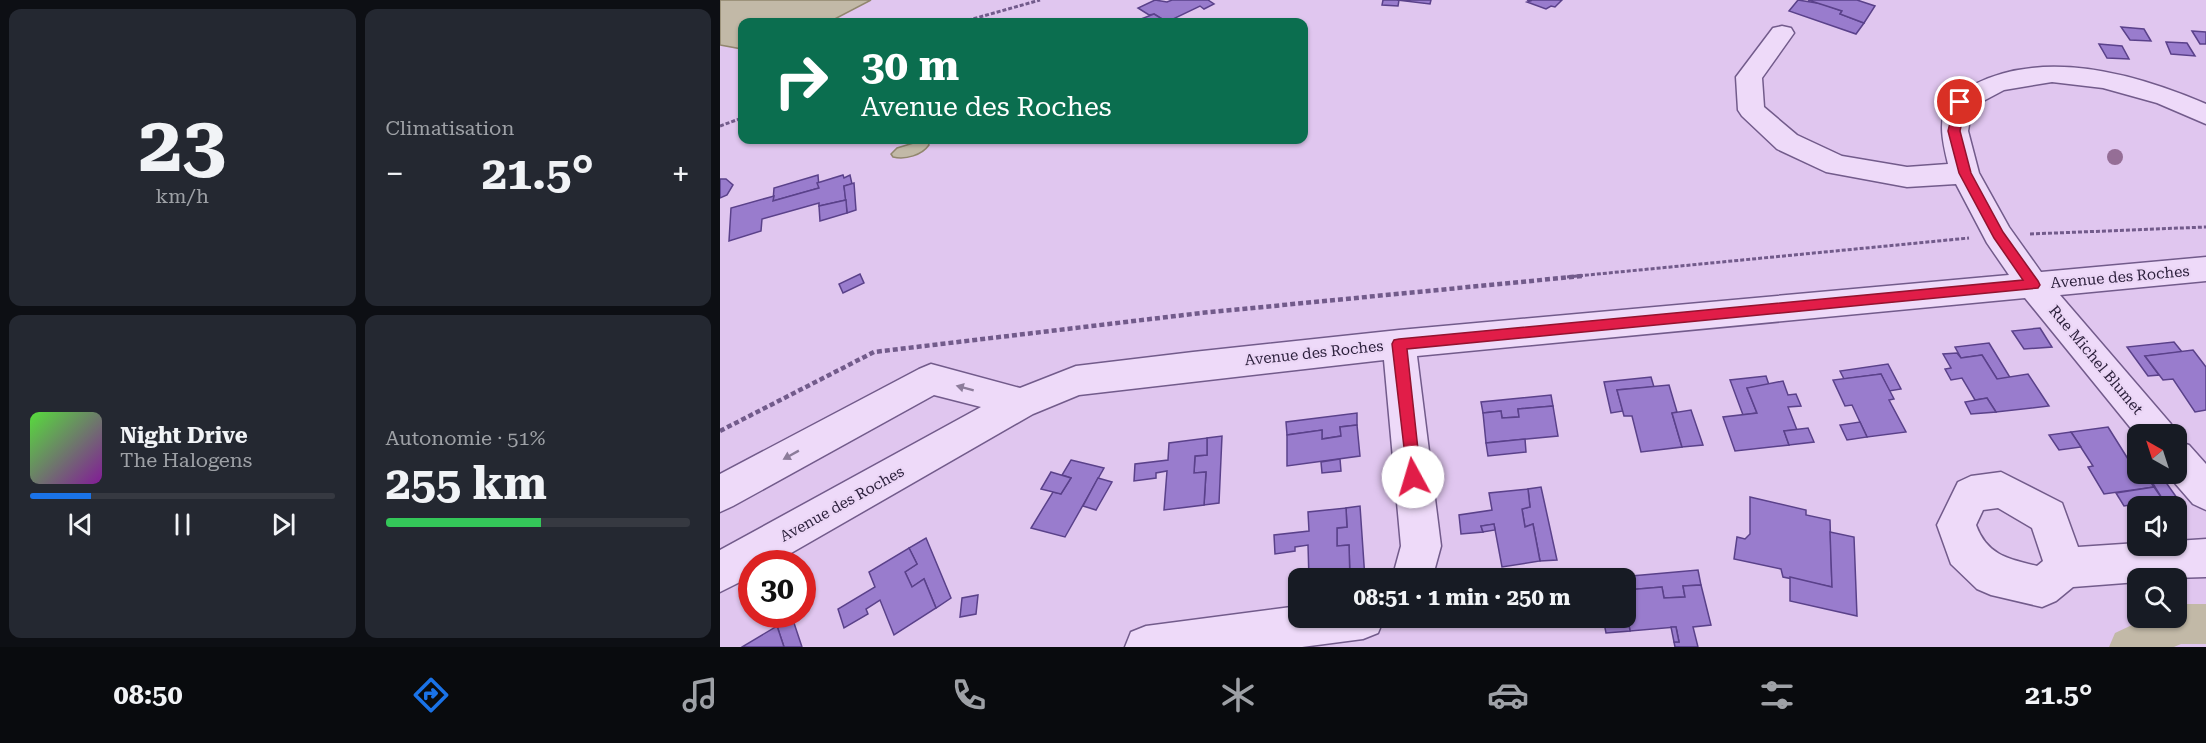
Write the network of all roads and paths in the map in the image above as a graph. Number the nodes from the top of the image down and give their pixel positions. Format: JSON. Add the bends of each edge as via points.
{"nodes":[{"id":1,"x":1040,"y":0,"type":"edge"},
{"id":2,"x":976,"y":18,"type":"edge"},
{"id":3,"x":1782,"y":33,"type":"dead end"},
{"id":4,"x":2206,"y":115,"type":"edge"},
{"id":5,"x":738,"y":119,"type":"edge"},
{"id":6,"x":720,"y":126,"type":"edge"},
{"id":7,"x":1965,"y":173,"type":"junction"},
{"id":8,"x":2206,"y":227,"type":"edge"},
{"id":9,"x":1998,"y":235,"type":"junction"},
{"id":10,"x":2206,"y":269,"type":"edge"},
{"id":11,"x":2033,"y":285,"type":"junction"},
{"id":12,"x":1399,"y":344,"type":"junction"},
{"id":13,"x":1021,"y":403,"type":"junction"},
{"id":14,"x":2149,"y":424,"type":"edge"},
{"id":15,"x":720,"y":431,"type":"edge"},
{"id":16,"x":2187,"y":470,"type":"edge"},
{"id":17,"x":2206,"y":492,"type":"edge"},
{"id":18,"x":720,"y":494,"type":"edge"},
{"id":19,"x":2206,"y":558,"type":"edge"},
{"id":20,"x":1415,"y":568,"type":"edge"},
{"id":21,"x":2065,"y":568,"type":"dead end"},
{"id":22,"x":720,"y":572,"type":"edge"},
{"id":23,"x":1288,"y":628,"type":"edge"},
{"id":24,"x":1146,"y":647,"type":"edge"}],
"edges":[{"from":1,"to":2,"type":"path"},
{"from":3,"to":7,"type":"street","via":[[1749,77],[1752,110],[1786,142],[1836,165],[1907,177]]},
{"from":4,"to":7,"type":"street","name":"Rue Michel Blumet","via":[[2166,98],[2104,80],[2052,74],[1997,83],[1960,102],[1954,131]]},
{"from":5,"to":6,"type":"path"},
{"from":7,"to":9,"type":"street","name":"Rue Michel Blumet"},
{"from":8,"to":9,"type":"path"},
{"from":9,"to":11,"type":"street","name":"Rue Michel Blumet"},
{"from":9,"to":15,"type":"path","via":[[1201,313],[874,352]]},
{"from":10,"to":11,"type":"street","name":"Avenue des Roches"},
{"from":11,"to":12,"type":"street","name":"Avenue des Roches"},
{"from":11,"to":14,"type":"street","name":"Rue Michel Blumet"},
{"from":12,"to":13,"type":"street","name":"Avenue des Roches","via":[[1076,381]]},
{"from":12,"to":20,"type":"street","via":[[1421,546]]},
{"from":13,"to":18,"type":"street","one_way":true,"via":[[931,379]]},
{"from":13,"to":22,"type":"street","name":"Avenue des Roches"},
{"from":16,"to":17,"type":"street"},
{"from":19,"to":21,"type":"street"},
{"from":23,"to":24,"type":"street"}]}
